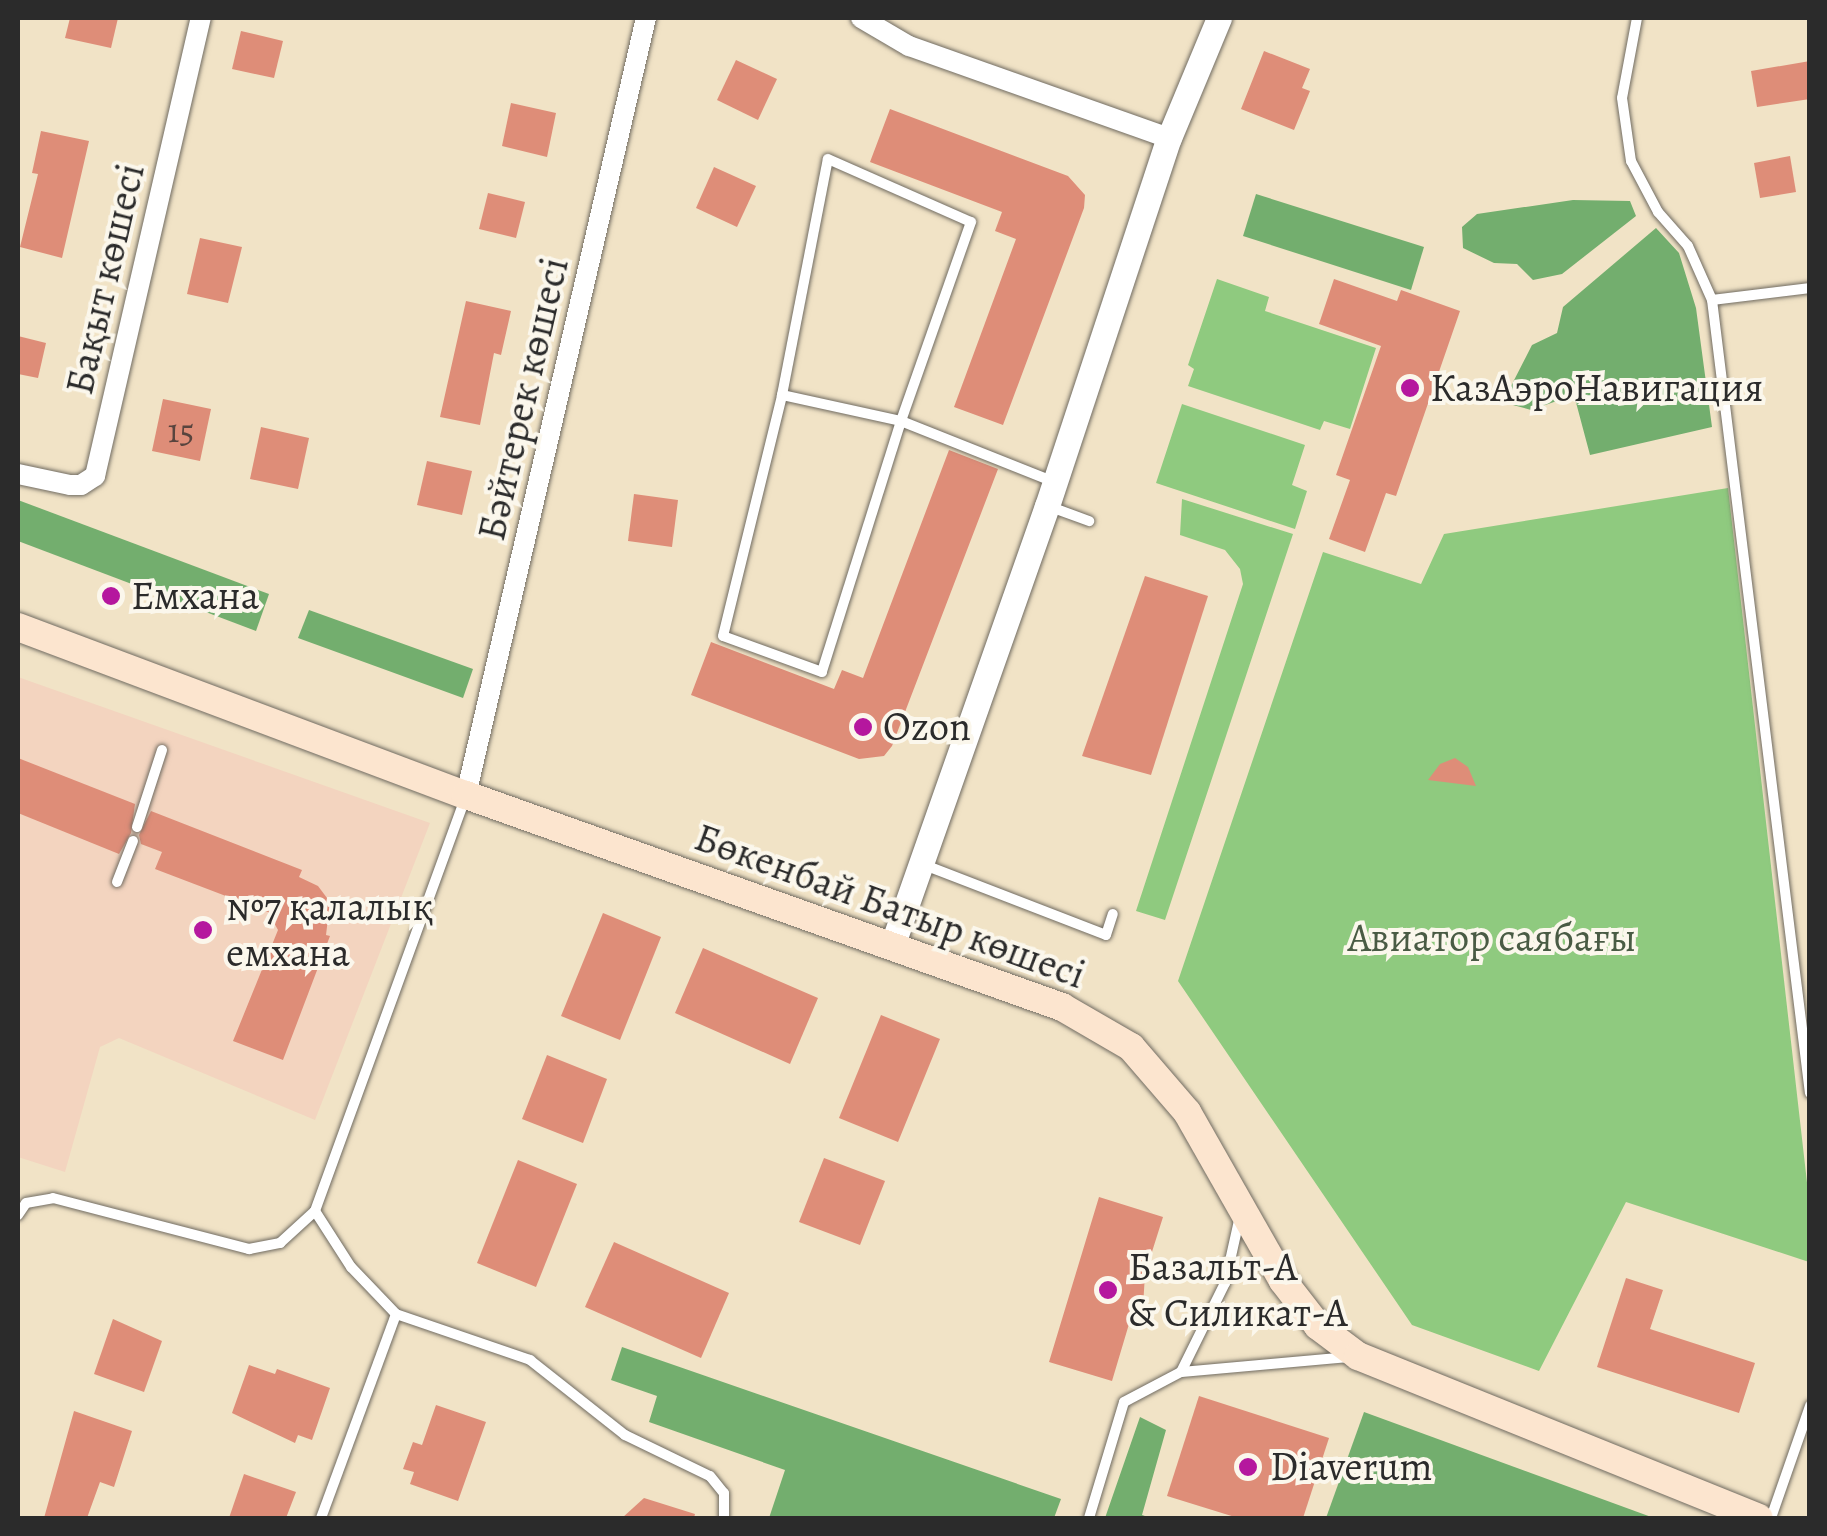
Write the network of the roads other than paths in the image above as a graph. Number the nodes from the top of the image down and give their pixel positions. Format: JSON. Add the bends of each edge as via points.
{"nodes":[{"id":1,"x":202,"y":18,"type":"edge"},
{"id":2,"x":646,"y":18,"type":"edge"},
{"id":3,"x":861,"y":18,"type":"edge"},
{"id":4,"x":1219,"y":18,"type":"edge"},
{"id":5,"x":1638,"y":18,"type":"edge"},
{"id":6,"x":1170,"y":138,"type":"junction"},
{"id":7,"x":1810,"y":288,"type":"edge"},
{"id":8,"x":1712,"y":300,"type":"junction"},
{"id":9,"x":782,"y":395,"type":"junction"},
{"id":10,"x":901,"y":421,"type":"junction"},
{"id":11,"x":18,"y":474,"type":"edge"},
{"id":12,"x":1051,"y":494,"type":"junction"},
{"id":13,"x":1089,"y":521,"type":"dead end"},
{"id":14,"x":18,"y":628,"type":"edge"},
{"id":15,"x":162,"y":750,"type":"dead end"},
{"id":16,"x":466,"y":796,"type":"junction"},
{"id":17,"x":137,"y":827,"type":"dead end"},
{"id":18,"x":133,"y":841,"type":"dead end"},
{"id":19,"x":921,"y":863,"type":"junction"},
{"id":20,"x":117,"y":882,"type":"dead end"},
{"id":21,"x":1113,"y":914,"type":"dead end"},
{"id":22,"x":892,"y":946,"type":"junction"},
{"id":23,"x":1810,"y":1093,"type":"edge"},
{"id":24,"x":22,"y":1201,"type":"edge"},
{"id":25,"x":1242,"y":1205,"type":"junction"},
{"id":26,"x":315,"y":1211,"type":"junction"},
{"id":27,"x":18,"y":1215,"type":"edge"},
{"id":28,"x":396,"y":1314,"type":"junction"},
{"id":29,"x":1358,"y":1356,"type":"junction"},
{"id":30,"x":1181,"y":1372,"type":"junction"},
{"id":31,"x":1810,"y":1406,"type":"edge"},
{"id":32,"x":321,"y":1518,"type":"edge"},
{"id":33,"x":724,"y":1518,"type":"edge"},
{"id":34,"x":1089,"y":1518,"type":"edge"},
{"id":35,"x":1758,"y":1518,"type":"edge"},
{"id":36,"x":1771,"y":1518,"type":"edge"}],
"edges":[{"from":1,"to":11,"type":"street","name":"Бақыт көшесі","via":[[94,476],[70,485]]},
{"from":2,"to":16,"type":"street","name":"Бәйтерек көшесі"},
{"from":3,"to":6,"type":"street","via":[[908,46]]},
{"from":4,"to":6,"type":"street"},
{"from":5,"to":8,"type":"lane","via":[[1622,98],[1631,160],[1658,212],[1688,246]]},
{"from":6,"to":12,"type":"street"},
{"from":7,"to":8,"type":"lane"},
{"from":8,"to":23,"type":"lane"},
{"from":9,"to":10,"type":"lane"},
{"from":9,"to":10,"type":"lane","via":[[828,158],[971,222]]},
{"from":9,"to":10,"type":"lane","via":[[722,636],[822,672]]},
{"from":10,"to":12,"type":"lane"},
{"from":12,"to":13,"type":"lane"},
{"from":12,"to":19,"type":"street"},
{"from":14,"to":16,"type":"main road","name":"Бөкенбай Батыр көшесі"},
{"from":15,"to":17,"type":"lane"},
{"from":16,"to":22,"type":"main road","name":"Бөкенбай Батыр көшесі"},
{"from":16,"to":26,"type":"lane"},
{"from":18,"to":20,"type":"lane"},
{"from":19,"to":21,"type":"lane","via":[[1106,935]]},
{"from":19,"to":22,"type":"street"},
{"from":22,"to":25,"type":"main road","name":"Бөкенбай Батыр көшесі","via":[[1062,1007],[1131,1047],[1187,1112]]},
{"from":24,"to":26,"type":"lane","via":[[53,1198],[250,1249],[280,1242]]},
{"from":24,"to":27,"type":"lane"},
{"from":25,"to":29,"type":"main road","name":"Бөкенбай Батыр көшесі","via":[[1283,1282],[1318,1326]]},
{"from":25,"to":30,"type":"lane","via":[[1225,1283]]},
{"from":26,"to":28,"type":"lane","via":[[351,1267]]},
{"from":28,"to":32,"type":"lane"},
{"from":28,"to":33,"type":"lane","via":[[530,1360],[625,1435],[710,1476],[724,1493]]},
{"from":29,"to":30,"type":"lane"},
{"from":29,"to":35,"type":"main road","name":"Бөкенбай Батыр көшесі"},
{"from":30,"to":34,"type":"lane","via":[[1124,1402]]},
{"from":31,"to":36,"type":"lane"}]}
